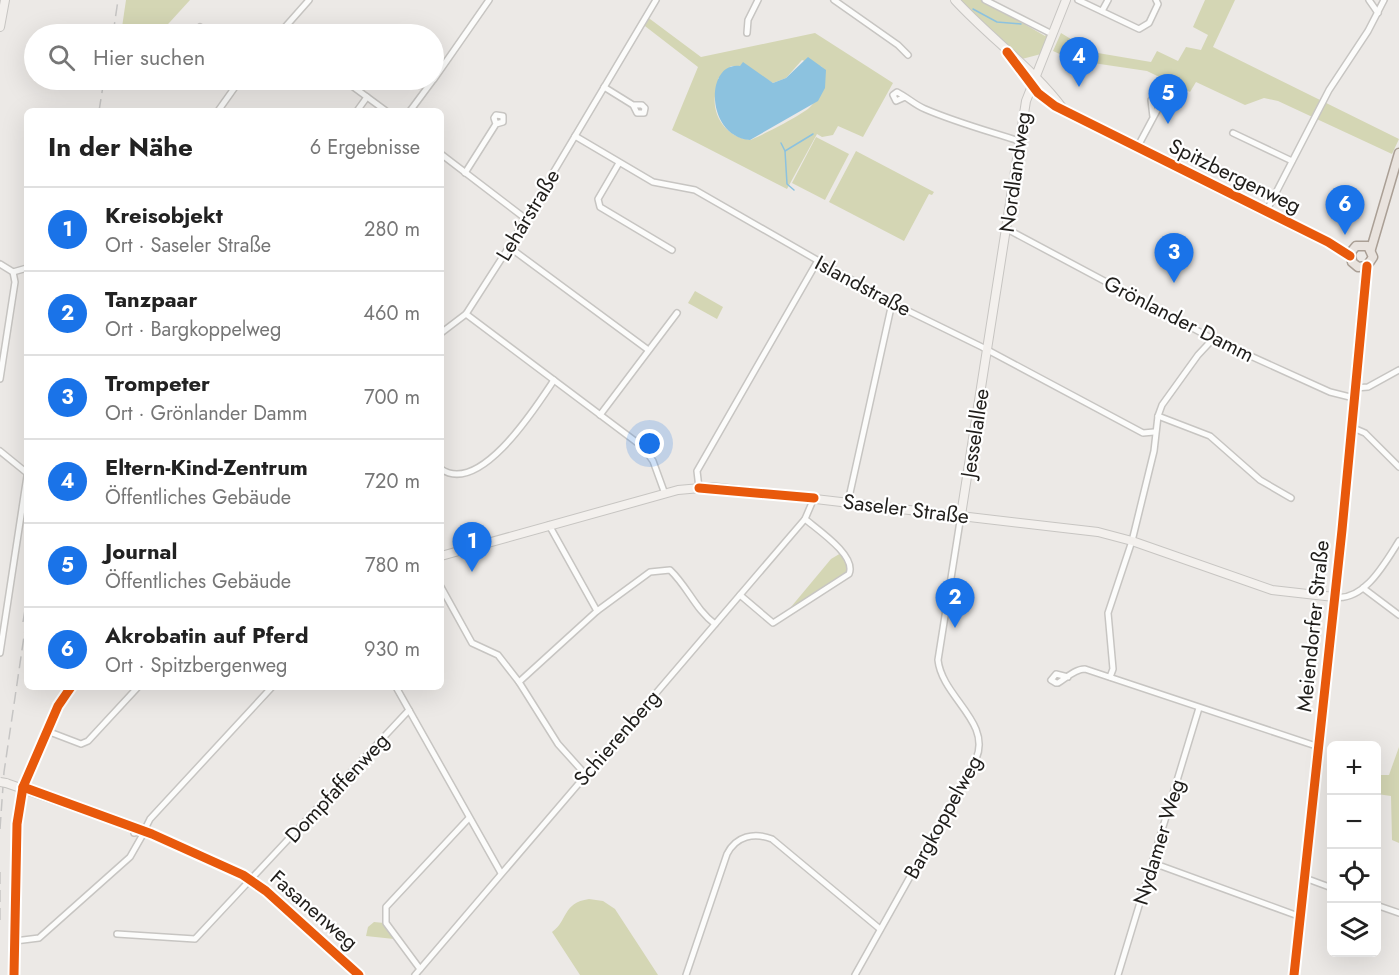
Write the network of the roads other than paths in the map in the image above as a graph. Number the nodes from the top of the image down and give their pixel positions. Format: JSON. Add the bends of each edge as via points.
{"nodes":[{"id":1,"x":5,"y":0,"type":"edge"},
{"id":2,"x":309,"y":0,"type":"edge"},
{"id":3,"x":489,"y":0,"type":"edge"},
{"id":4,"x":656,"y":0,"type":"edge"},
{"id":5,"x":758,"y":0,"type":"edge"},
{"id":6,"x":834,"y":0,"type":"edge"},
{"id":7,"x":955,"y":0,"type":"edge"},
{"id":8,"x":986,"y":0,"type":"edge"},
{"id":9,"x":1066,"y":0,"type":"edge"},
{"id":10,"x":1078,"y":0,"type":"edge"},
{"id":11,"x":1108,"y":0,"type":"edge"},
{"id":12,"x":1156,"y":0,"type":"edge"},
{"id":13,"x":1370,"y":0,"type":"edge"},
{"id":14,"x":1383,"y":0,"type":"edge"},
{"id":15,"x":1102,"y":11,"type":"junction"},
{"id":16,"x":1378,"y":13,"type":"junction"},
{"id":17,"x":289,"y":24,"type":"edge"},
{"id":18,"x":0,"y":27,"type":"edge"},
{"id":19,"x":747,"y":33,"type":"dead end"},
{"id":20,"x":1052,"y":34,"type":"junction"},
{"id":21,"x":1007,"y":52,"type":"junction"},
{"id":22,"x":908,"y":55,"type":"dead end"},
{"id":23,"x":444,"y":63,"type":"edge"},
{"id":24,"x":1035,"y":76,"type":"junction"},
{"id":25,"x":1030,"y":84,"type":"junction"},
{"id":26,"x":604,"y":87,"type":"junction"},
{"id":27,"x":233,"y":90,"type":"edge"},
{"id":28,"x":358,"y":90,"type":"edge"},
{"id":29,"x":425,"y":90,"type":"edge"},
{"id":30,"x":368,"y":97,"type":"junction"},
{"id":31,"x":905,"y":97,"type":"dead end"},
{"id":32,"x":633,"y":105,"type":"dead end"},
{"id":33,"x":220,"y":108,"type":"edge"},
{"id":34,"x":359,"y":108,"type":"edge"},
{"id":35,"x":382,"y":108,"type":"edge"},
{"id":36,"x":412,"y":108,"type":"edge"},
{"id":37,"x":1065,"y":111,"type":"junction"},
{"id":38,"x":1153,"y":117,"type":"dead end"},
{"id":39,"x":496,"y":124,"type":"dead end"},
{"id":40,"x":1233,"y":133,"type":"dead end"},
{"id":41,"x":576,"y":136,"type":"junction"},
{"id":42,"x":1019,"y":141,"type":"junction"},
{"id":43,"x":1137,"y":149,"type":"junction"},
{"id":44,"x":1399,"y":153,"type":"edge"},
{"id":45,"x":444,"y":156,"type":"edge"},
{"id":46,"x":1292,"y":161,"type":"junction"},
{"id":47,"x":619,"y":163,"type":"junction"},
{"id":48,"x":465,"y":173,"type":"junction"},
{"id":49,"x":1267,"y":210,"type":"junction"},
{"id":50,"x":525,"y":219,"type":"junction"},
{"id":51,"x":1007,"y":229,"type":"junction"},
{"id":52,"x":509,"y":247,"type":"junction"},
{"id":53,"x":1368,"y":247,"type":"junction"},
{"id":54,"x":672,"y":250,"type":"dead end"},
{"id":55,"x":1352,"y":252,"type":"junction"},
{"id":56,"x":817,"y":262,"type":"junction"},
{"id":57,"x":0,"y":264,"type":"edge"},
{"id":58,"x":1363,"y":267,"type":"junction"},
{"id":59,"x":24,"y":269,"type":"edge"},
{"id":60,"x":13,"y":273,"type":"junction"},
{"id":61,"x":892,"y":303,"type":"junction"},
{"id":62,"x":676,"y":313,"type":"dead end"},
{"id":63,"x":466,"y":314,"type":"junction"},
{"id":64,"x":444,"y":331,"type":"edge"},
{"id":65,"x":1213,"y":339,"type":"junction"},
{"id":66,"x":647,"y":349,"type":"junction"},
{"id":67,"x":988,"y":350,"type":"junction"},
{"id":68,"x":1399,"y":370,"type":"edge"},
{"id":69,"x":0,"y":379,"type":"edge"},
{"id":70,"x":554,"y":380,"type":"junction"},
{"id":71,"x":1355,"y":388,"type":"junction"},
{"id":72,"x":1354,"y":398,"type":"junction"},
{"id":73,"x":600,"y":415,"type":"junction"},
{"id":74,"x":1158,"y":416,"type":"junction"},
{"id":75,"x":1351,"y":427,"type":"junction"},
{"id":76,"x":1154,"y":432,"type":"junction"},
{"id":77,"x":0,"y":450,"type":"edge"},
{"id":78,"x":1399,"y":467,"type":"edge"},
{"id":79,"x":444,"y":471,"type":"edge"},
{"id":80,"x":24,"y":472,"type":"edge"},
{"id":81,"x":699,"y":488,"type":"junction"},
{"id":82,"x":665,"y":494,"type":"junction"},
{"id":83,"x":24,"y":495,"type":"edge"},
{"id":84,"x":814,"y":498,"type":"junction"},
{"id":85,"x":1291,"y":498,"type":"dead end"},
{"id":86,"x":848,"y":502,"type":"junction"},
{"id":87,"x":961,"y":515,"type":"junction"},
{"id":88,"x":805,"y":519,"type":"junction"},
{"id":89,"x":549,"y":525,"type":"junction"},
{"id":90,"x":1132,"y":541,"type":"junction"},
{"id":91,"x":1399,"y":541,"type":"edge"},
{"id":92,"x":444,"y":555,"type":"edge"},
{"id":93,"x":1363,"y":588,"type":"junction"},
{"id":94,"x":444,"y":592,"type":"edge"},
{"id":95,"x":740,"y":595,"type":"junction"},
{"id":96,"x":1334,"y":597,"type":"junction"},
{"id":97,"x":597,"y":611,"type":"junction"},
{"id":98,"x":1399,"y":615,"type":"edge"},
{"id":99,"x":715,"y":624,"type":"junction"},
{"id":100,"x":0,"y":653,"type":"edge"},
{"id":101,"x":1068,"y":677,"type":"dead end"},
{"id":102,"x":1110,"y":677,"type":"junction"},
{"id":103,"x":519,"y":682,"type":"junction"},
{"id":104,"x":69,"y":690,"type":"edge"},
{"id":105,"x":135,"y":690,"type":"edge"},
{"id":106,"x":269,"y":690,"type":"edge"},
{"id":107,"x":398,"y":690,"type":"edge"},
{"id":108,"x":1199,"y":708,"type":"junction"},
{"id":109,"x":409,"y":710,"type":"junction"},
{"id":110,"x":47,"y":731,"type":"junction"},
{"id":111,"x":1318,"y":747,"type":"junction"},
{"id":112,"x":585,"y":774,"type":"junction"},
{"id":113,"x":3,"y":782,"type":"edge"},
{"id":114,"x":23,"y":787,"type":"junction"},
{"id":115,"x":470,"y":818,"type":"junction"},
{"id":116,"x":140,"y":833,"type":"junction"},
{"id":117,"x":1153,"y":863,"type":"junction"},
{"id":118,"x":501,"y":873,"type":"junction"},
{"id":119,"x":1305,"y":878,"type":"junction"},
{"id":120,"x":251,"y":880,"type":"junction"},
{"id":121,"x":1327,"y":886,"type":"edge"},
{"id":122,"x":1381,"y":906,"type":"edge"},
{"id":123,"x":1399,"y":913,"type":"edge"},
{"id":124,"x":1301,"y":917,"type":"junction"},
{"id":125,"x":880,"y":929,"type":"junction"},
{"id":126,"x":117,"y":934,"type":"dead end"},
{"id":127,"x":15,"y":941,"type":"junction"},
{"id":128,"x":420,"y":969,"type":"junction"},
{"id":129,"x":14,"y":975,"type":"edge"},
{"id":130,"x":359,"y":975,"type":"edge"},
{"id":131,"x":415,"y":975,"type":"edge"},
{"id":132,"x":686,"y":975,"type":"edge"},
{"id":133,"x":855,"y":975,"type":"edge"},
{"id":134,"x":1118,"y":975,"type":"edge"},
{"id":135,"x":1294,"y":975,"type":"edge"}],
"edges":[{"from":1,"to":18,"type":"street"},
{"from":2,"to":17,"type":"street"},
{"from":3,"to":23,"type":"street"},
{"from":4,"to":26,"type":"street","name":"Lehárstraße"},
{"from":5,"to":19,"type":"street","via":[[748,20]]},
{"from":6,"to":22,"type":"street"},
{"from":7,"to":21,"type":"street"},
{"from":8,"to":20,"type":"street"},
{"from":9,"to":20,"type":"street","name":"Nordlandweg"},
{"from":10,"to":15,"type":"street"},
{"from":11,"to":15,"type":"street"},
{"from":12,"to":15,"type":"street","via":[[1158,4],[1144,28]]},
{"from":13,"to":16,"type":"street"},
{"from":14,"to":16,"type":"street"},
{"from":16,"to":46,"type":"street","via":[[1329,90]]},
{"from":20,"to":24,"type":"street","name":"Nordlandweg"},
{"from":21,"to":24,"type":"street","name":"Spitzbergenweg"},
{"from":21,"to":25,"type":"street","name":"Spitzbergenweg"},
{"from":24,"to":25,"type":"street","name":"Nordlandweg"},
{"from":24,"to":37,"type":"street","name":"Spitzbergenweg"},
{"from":25,"to":37,"type":"street","name":"Spitzbergenweg","via":[[1043,98]]},
{"from":25,"to":42,"type":"street","name":"Nordlandweg"},
{"from":26,"to":32,"type":"street"},
{"from":26,"to":41,"type":"street","name":"Lehárstraße"},
{"from":27,"to":33,"type":"street"},
{"from":28,"to":30,"type":"street"},
{"from":29,"to":36,"type":"street"},
{"from":30,"to":34,"type":"street"},
{"from":30,"to":35,"type":"street"},
{"from":31,"to":42,"type":"street","via":[[924,108]]},
{"from":37,"to":43,"type":"street","name":"Spitzbergenweg"},
{"from":38,"to":43,"type":"street","name":"Spitzbergenweg"},
{"from":39,"to":48,"type":"street"},
{"from":40,"to":46,"type":"street"},
{"from":41,"to":47,"type":"street","name":"Islandstraße"},
{"from":41,"to":50,"type":"street","name":"Lehárstraße"},
{"from":42,"to":51,"type":"street","name":"Nordlandweg"},
{"from":43,"to":49,"type":"street","name":"Spitzbergenweg"},
{"from":44,"to":53,"type":"main road","name":"Meiendorfer Straße"},
{"from":45,"to":48,"type":"street"},
{"from":46,"to":49,"type":"street"},
{"from":47,"to":54,"type":"street","via":[[598,199],[600,207]]},
{"from":47,"to":56,"type":"street","name":"Islandstraße","via":[[653,182],[695,190]]},
{"from":48,"to":50,"type":"street"},
{"from":49,"to":55,"type":"street","name":"Spitzbergenweg"},
{"from":50,"to":52,"type":"street","name":"Lehárstraße"},
{"from":51,"to":65,"type":"street","name":"Grönlander Damm"},
{"from":51,"to":67,"type":"street","name":"Nordlandweg"},
{"from":52,"to":63,"type":"street","name":"Lehárstraße"},
{"from":52,"to":66,"type":"street"},
{"from":53,"to":55,"type":"main road"},
{"from":53,"to":58,"type":"main road","name":"Meiendorfer Straße","via":[[1373,259]]},
{"from":55,"to":58,"type":"main road","via":[[1353,264]]},
{"from":56,"to":61,"type":"street","name":"Islandstraße"},
{"from":56,"to":81,"type":"street","via":[[697,471]]},
{"from":57,"to":60,"type":"street"},
{"from":58,"to":71,"type":"main road","name":"Meiendorfer Straße"},
{"from":59,"to":60,"type":"street"},
{"from":60,"to":69,"type":"street","via":[[15,282]]},
{"from":61,"to":67,"type":"street","name":"Islandstraße"},
{"from":61,"to":86,"type":"street"},
{"from":62,"to":66,"type":"street"},
{"from":63,"to":64,"type":"street","name":"Lehárstraße"},
{"from":63,"to":70,"type":"street"},
{"from":65,"to":72,"type":"street","name":"Grönlander Damm","via":[[1330,392]]},
{"from":65,"to":74,"type":"street","via":[[1162,405]]},
{"from":66,"to":73,"type":"street"},
{"from":67,"to":76,"type":"street","name":"Islandstraße","via":[[1143,433]]},
{"from":67,"to":87,"type":"street","name":"Jesselallee"},
{"from":68,"to":71,"type":"street","via":[[1368,387]]},
{"from":70,"to":73,"type":"street"},
{"from":70,"to":79,"type":"street","via":[[500,453],[465,472]]},
{"from":71,"to":72,"type":"main road","name":"Meiendorfer Straße"},
{"from":72,"to":75,"type":"main road","name":"Meiendorfer Straße"},
{"from":73,"to":82,"type":"street","via":[[644,447]]},
{"from":74,"to":76,"type":"street"},
{"from":74,"to":85,"type":"street","via":[[1210,436],[1260,480]]},
{"from":75,"to":78,"type":"street","via":[[1365,433]]},
{"from":75,"to":96,"type":"main road","name":"Meiendorfer Straße"},
{"from":76,"to":90,"type":"street","via":[[1154,451]]},
{"from":77,"to":80,"type":"street"},
{"from":81,"to":82,"type":"street","name":"Saseler Straße"},
{"from":81,"to":84,"type":"street","name":"Saseler Straße"},
{"from":82,"to":89,"type":"street","name":"Saseler Straße"},
{"from":83,"to":100,"type":"street"},
{"from":84,"to":86,"type":"street","name":"Saseler Straße"},
{"from":84,"to":88,"type":"street","name":"Schierenberg"},
{"from":86,"to":87,"type":"street","name":"Saseler Straße"},
{"from":87,"to":90,"type":"street","name":"Saseler Straße","via":[[1098,532]]},
{"from":87,"to":125,"type":"street","name":"Bargkoppelweg","via":[[939,666],[979,734],[981,746]]},
{"from":88,"to":95,"type":"street","name":"Schierenberg"},
{"from":88,"to":95,"type":"street","via":[[841,550],[851,566],[849,574],[773,624]]},
{"from":89,"to":92,"type":"street","name":"Saseler Straße"},
{"from":89,"to":97,"type":"street"},
{"from":90,"to":96,"type":"street","name":"Saseler Straße","via":[[1272,590]]},
{"from":90,"to":102,"type":"street","via":[[1108,613],[1113,669]]},
{"from":91,"to":93,"type":"street"},
{"from":93,"to":96,"type":"street","via":[[1347,597]]},
{"from":93,"to":98,"type":"street"},
{"from":94,"to":103,"type":"street","via":[[472,643],[498,655]]},
{"from":95,"to":99,"type":"street","name":"Schierenberg"},
{"from":96,"to":111,"type":"main road","name":"Meiendorfer Straße"},
{"from":97,"to":99,"type":"street","via":[[650,572],[670,570],[685,584],[701,614]]},
{"from":97,"to":103,"type":"street"},
{"from":99,"to":112,"type":"street","name":"Schierenberg"},
{"from":101,"to":102,"type":"street","via":[[1083,669]]},
{"from":102,"to":108,"type":"street"},
{"from":103,"to":112,"type":"street","via":[[558,744]]},
{"from":104,"to":110,"type":"street"},
{"from":105,"to":110,"type":"street","via":[[88,741],[75,743]]},
{"from":106,"to":116,"type":"street"},
{"from":107,"to":109,"type":"street"},
{"from":108,"to":111,"type":"street"},
{"from":108,"to":117,"type":"street","name":"Nydamer Weg"},
{"from":109,"to":115,"type":"street"},
{"from":109,"to":120,"type":"street","name":"Dompfaffenweg"},
{"from":110,"to":114,"type":"street"},
{"from":111,"to":119,"type":"main road","name":"Meiendorfer Straße"},
{"from":112,"to":118,"type":"street","name":"Schierenberg"},
{"from":113,"to":114,"type":"street","name":"Fasanenweg"},
{"from":114,"to":116,"type":"street","name":"Fasanenweg"},
{"from":114,"to":127,"type":"street","via":[[17,824]]},
{"from":115,"to":118,"type":"street"},
{"from":115,"to":128,"type":"street","via":[[386,907],[386,923]]},
{"from":116,"to":120,"type":"street","name":"Fasanenweg"},
{"from":116,"to":127,"type":"street","via":[[130,857],[39,938]]},
{"from":117,"to":124,"type":"street"},
{"from":117,"to":134,"type":"street","name":"Nydamer Weg"},
{"from":118,"to":128,"type":"street","name":"Schierenberg"},
{"from":119,"to":121,"type":"street"},
{"from":119,"to":124,"type":"main road","name":"Meiendorfer Straße"},
{"from":120,"to":126,"type":"street","name":"Dompfaffenweg","via":[[195,939]]},
{"from":120,"to":130,"type":"street","name":"Fasanenweg"},
{"from":122,"to":123,"type":"street"},
{"from":124,"to":135,"type":"main road","name":"Meiendorfer Straße"},
{"from":125,"to":132,"type":"street","via":[[772,839],[746,837],[727,854]]},
{"from":125,"to":133,"type":"street","name":"Bargkoppelweg"},
{"from":127,"to":129,"type":"street"},
{"from":128,"to":131,"type":"street","name":"Schierenberg"}]}
